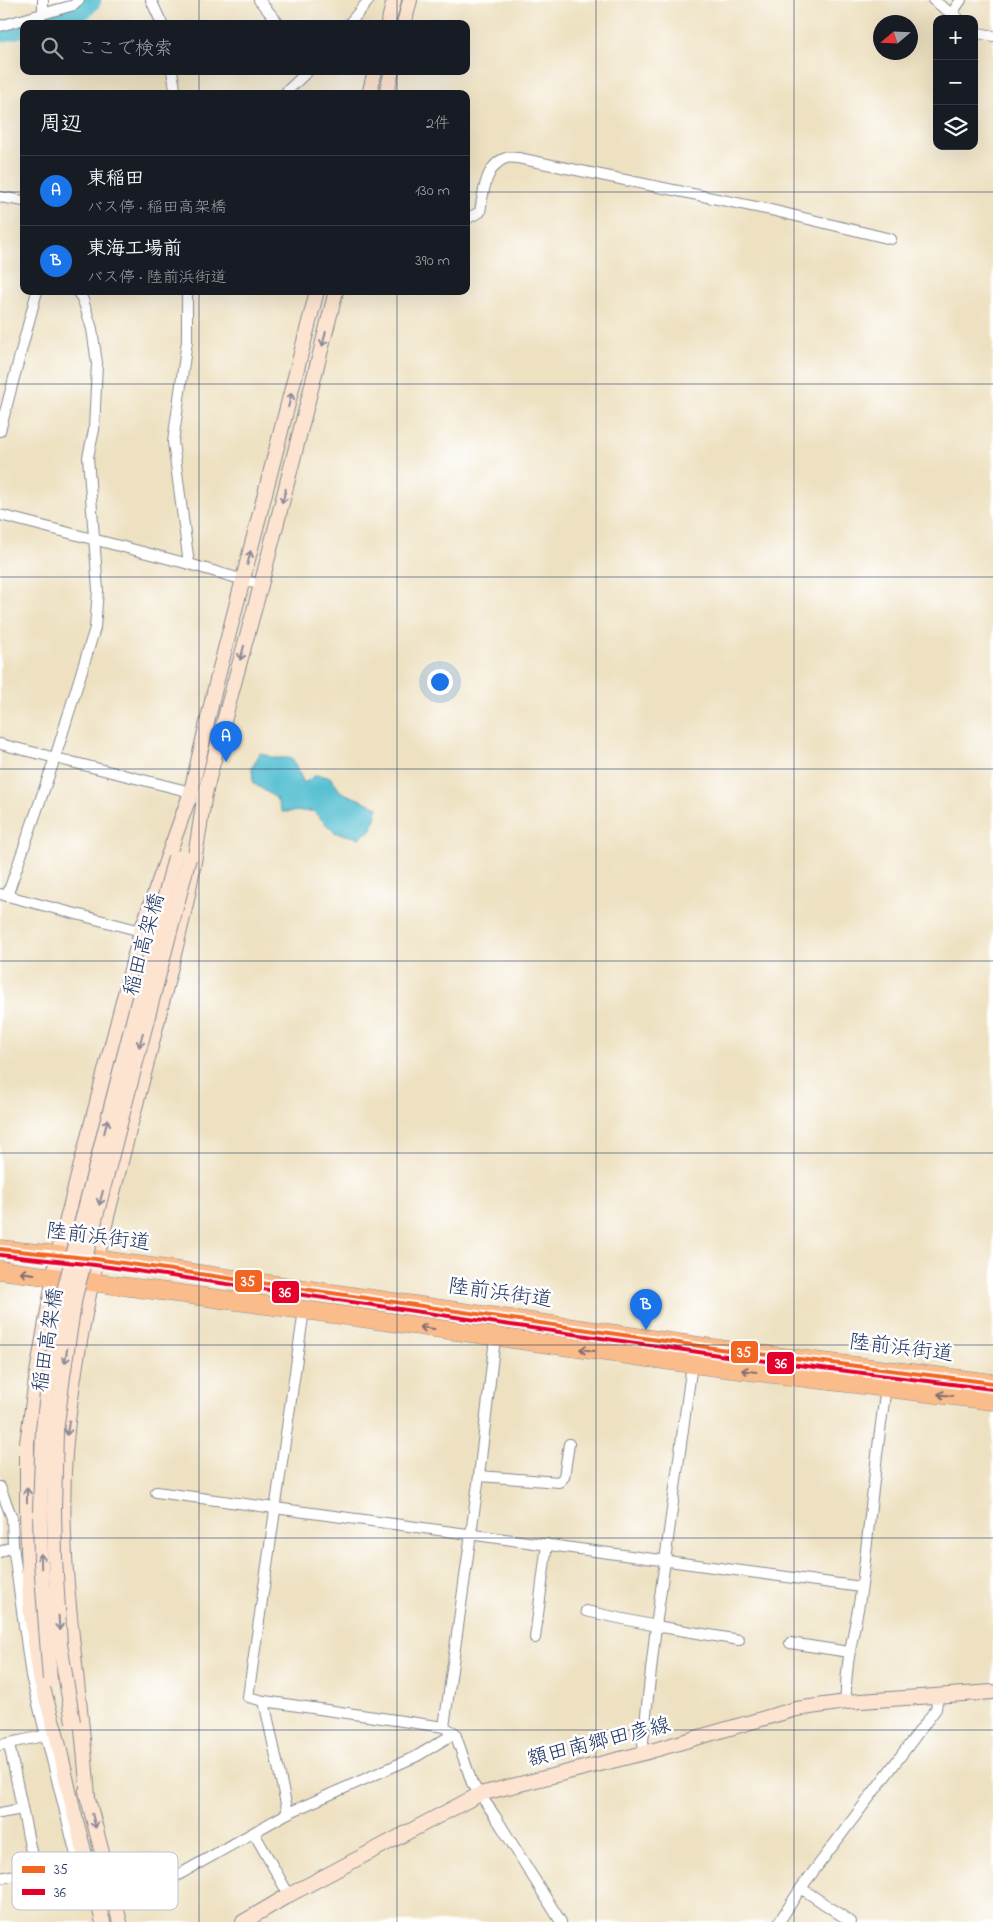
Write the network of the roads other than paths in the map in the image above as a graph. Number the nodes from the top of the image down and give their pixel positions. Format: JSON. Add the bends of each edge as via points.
{"nodes":[{"id":1,"x":42,"y":0,"type":"edge"},
{"id":2,"x":79,"y":0,"type":"edge"},
{"id":3,"x":152,"y":0,"type":"edge"},
{"id":4,"x":259,"y":0,"type":"edge"},
{"id":5,"x":369,"y":0,"type":"edge"},
{"id":6,"x":394,"y":0,"type":"edge"},
{"id":7,"x":410,"y":0,"type":"edge"},
{"id":8,"x":933,"y":0,"type":"edge"},
{"id":9,"x":961,"y":0,"type":"edge"},
{"id":10,"x":43,"y":14,"type":"junction"},
{"id":11,"x":955,"y":15,"type":"edge"},
{"id":12,"x":956,"y":15,"type":"edge"},
{"id":13,"x":20,"y":20,"type":"edge"},
{"id":14,"x":22,"y":20,"type":"edge"},
{"id":15,"x":160,"y":20,"type":"edge"},
{"id":16,"x":276,"y":20,"type":"edge"},
{"id":17,"x":352,"y":20,"type":"edge"},
{"id":18,"x":389,"y":20,"type":"edge"},
{"id":19,"x":405,"y":20,"type":"edge"},
{"id":20,"x":0,"y":26,"type":"edge"},
{"id":21,"x":978,"y":33,"type":"edge"},
{"id":22,"x":993,"y":36,"type":"edge"},
{"id":23,"x":173,"y":75,"type":"edge"},
{"id":24,"x":304,"y":75,"type":"edge"},
{"id":25,"x":374,"y":75,"type":"edge"},
{"id":26,"x":391,"y":75,"type":"edge"},
{"id":27,"x":175,"y":90,"type":"edge"},
{"id":28,"x":288,"y":90,"type":"edge"},
{"id":29,"x":370,"y":90,"type":"edge"},
{"id":30,"x":387,"y":90,"type":"edge"},
{"id":31,"x":0,"y":197,"type":"edge"},
{"id":32,"x":20,"y":200,"type":"edge"},
{"id":33,"x":470,"y":217,"type":"edge"},
{"id":34,"x":891,"y":238,"type":"dead end"},
{"id":35,"x":36,"y":295,"type":"edge"},
{"id":36,"x":80,"y":295,"type":"edge"},
{"id":37,"x":187,"y":295,"type":"edge"},
{"id":38,"x":316,"y":295,"type":"edge"},
{"id":39,"x":335,"y":295,"type":"edge"},
{"id":40,"x":0,"y":431,"type":"edge"},
{"id":41,"x":0,"y":515,"type":"edge"},
{"id":42,"x":95,"y":540,"type":"junction"},
{"id":43,"x":189,"y":564,"type":"junction"},
{"id":44,"x":244,"y":580,"type":"junction"},
{"id":45,"x":261,"y":585,"type":"junction"},
{"id":46,"x":0,"y":744,"type":"edge"},
{"id":47,"x":55,"y":758,"type":"junction"},
{"id":48,"x":191,"y":792,"type":"junction"},
{"id":49,"x":206,"y":793,"type":"junction"},
{"id":50,"x":182,"y":857,"type":"junction"},
{"id":51,"x":4,"y":895,"type":"edge"},
{"id":52,"x":141,"y":931,"type":"junction"},
{"id":53,"x":0,"y":1249,"type":"edge"},
{"id":54,"x":58,"y":1254,"type":"junction"},
{"id":55,"x":96,"y":1259,"type":"junction"},
{"id":56,"x":0,"y":1270,"type":"edge"},
{"id":57,"x":54,"y":1276,"type":"junction"},
{"id":58,"x":92,"y":1282,"type":"junction"},
{"id":59,"x":304,"y":1310,"type":"junction"},
{"id":60,"x":495,"y":1338,"type":"junction"},
{"id":61,"x":692,"y":1364,"type":"junction"},
{"id":62,"x":993,"y":1383,"type":"edge"},
{"id":63,"x":886,"y":1388,"type":"junction"},
{"id":64,"x":993,"y":1401,"type":"edge"},
{"id":65,"x":569,"y":1444,"type":"dead end"},
{"id":66,"x":479,"y":1476,"type":"junction"},
{"id":67,"x":0,"y":1487,"type":"edge"},
{"id":68,"x":156,"y":1492,"type":"dead end"},
{"id":69,"x":276,"y":1508,"type":"junction"},
{"id":70,"x":470,"y":1534,"type":"junction"},
{"id":71,"x":547,"y":1544,"type":"junction"},
{"id":72,"x":13,"y":1546,"type":"junction"},
{"id":73,"x":0,"y":1552,"type":"edge"},
{"id":74,"x":665,"y":1560,"type":"junction"},
{"id":75,"x":861,"y":1587,"type":"junction"},
{"id":76,"x":586,"y":1611,"type":"dead end"},
{"id":77,"x":656,"y":1626,"type":"junction"},
{"id":78,"x":535,"y":1638,"type":"dead end"},
{"id":79,"x":739,"y":1640,"type":"dead end"},
{"id":80,"x":790,"y":1643,"type":"dead end"},
{"id":81,"x":849,"y":1652,"type":"junction"},
{"id":82,"x":993,"y":1692,"type":"edge"},
{"id":83,"x":938,"y":1695,"type":"junction"},
{"id":84,"x":264,"y":1701,"type":"junction"},
{"id":85,"x":846,"y":1702,"type":"junction"},
{"id":86,"x":444,"y":1727,"type":"junction"},
{"id":87,"x":456,"y":1733,"type":"junction"},
{"id":88,"x":51,"y":1735,"type":"junction"},
{"id":89,"x":4,"y":1744,"type":"edge"},
{"id":90,"x":644,"y":1754,"type":"junction"},
{"id":91,"x":480,"y":1794,"type":"junction"},
{"id":92,"x":88,"y":1799,"type":"junction"},
{"id":93,"x":22,"y":1809,"type":"junction"},
{"id":94,"x":0,"y":1813,"type":"edge"},
{"id":95,"x":288,"y":1813,"type":"junction"},
{"id":96,"x":254,"y":1833,"type":"junction"},
{"id":97,"x":30,"y":1852,"type":"edge"},
{"id":98,"x":80,"y":1852,"type":"edge"},
{"id":99,"x":102,"y":1852,"type":"edge"},
{"id":100,"x":178,"y":1875,"type":"edge"},
{"id":101,"x":801,"y":1888,"type":"junction"},
{"id":102,"x":289,"y":1895,"type":"junction"},
{"id":103,"x":99,"y":1910,"type":"edge"},
{"id":104,"x":103,"y":1922,"type":"edge"},
{"id":105,"x":244,"y":1922,"type":"edge"},
{"id":106,"x":561,"y":1922,"type":"edge"},
{"id":107,"x":779,"y":1922,"type":"edge"},
{"id":108,"x":851,"y":1922,"type":"edge"}],
"edges":[{"from":1,"to":10,"type":"street"},
{"from":2,"to":10,"type":"street","via":[[74,5]]},
{"from":3,"to":15,"type":"street"},
{"from":4,"to":16,"type":"street"},
{"from":5,"to":17,"type":"street"},
{"from":6,"to":18,"type":"street"},
{"from":7,"to":19,"type":"street"},
{"from":8,"to":11,"type":"street"},
{"from":9,"to":12,"type":"street"},
{"from":10,"to":14,"type":"street"},
{"from":13,"to":20,"type":"street"},
{"from":21,"to":22,"type":"street"},
{"from":23,"to":27,"type":"street"},
{"from":24,"to":28,"type":"street"},
{"from":25,"to":29,"type":"street"},
{"from":26,"to":30,"type":"street"},
{"from":31,"to":32,"type":"street"},
{"from":33,"to":34,"type":"street","via":[[480,212],[485,184],[492,168],[506,158],[518,158]]},
{"from":35,"to":40,"type":"street"},
{"from":36,"to":42,"type":"street","via":[[92,328],[97,363],[94,430],[88,457]]},
{"from":37,"to":43,"type":"street","via":[[187,341],[173,442]]},
{"from":44,"to":38,"type":"street","one_way":true},
{"from":39,"to":45,"type":"street","one_way":true},
{"from":41,"to":42,"type":"street"},
{"from":42,"to":43,"type":"street"},
{"from":42,"to":47,"type":"street","via":[[98,590],[95,628]]},
{"from":43,"to":44,"type":"street"},
{"from":44,"to":45,"type":"street"},
{"from":44,"to":48,"type":"street"},
{"from":45,"to":49,"type":"street","one_way":true},
{"from":46,"to":47,"type":"street"},
{"from":47,"to":48,"type":"street"},
{"from":47,"to":51,"type":"street"},
{"from":48,"to":50,"type":"street"},
{"from":48,"to":52,"type":"street"},
{"from":49,"to":50,"type":"street"},
{"from":49,"to":55,"type":"street","via":[[186,902]]},
{"from":88,"to":50,"type":"street","name":"稲田高架橋","one_way":true,"bridge":true,"via":[[40,1510],[48,1385],[63,1295]]},
{"from":50,"to":92,"type":"street","name":"稲田高架橋","one_way":true,"bridge":true,"via":[[75,1297],[56,1432],[54,1528],[60,1644],[78,1759]]},
{"from":51,"to":52,"type":"street"},
{"from":52,"to":54,"type":"street"},
{"from":53,"to":54,"type":"highway","name":"陸前浜街道"},
{"from":54,"to":55,"type":"highway","name":"陸前浜街道"},
{"from":54,"to":57,"type":"street"},
{"from":55,"to":58,"type":"street"},
{"from":55,"to":62,"type":"highway","name":"陸前浜街道","via":[[727,1350]]},
{"from":57,"to":56,"type":"highway","name":"陸前浜街道","one_way":true},
{"from":57,"to":58,"type":"highway","name":"陸前浜街道"},
{"from":88,"to":57,"type":"street","one_way":true,"via":[[30,1607],[27,1443]]},
{"from":58,"to":59,"type":"highway","name":"陸前浜街道"},
{"from":58,"to":92,"type":"street","one_way":true,"via":[[66,1441],[64,1506],[65,1568]]},
{"from":60,"to":59,"type":"highway","name":"陸前浜街道","one_way":true},
{"from":59,"to":69,"type":"street"},
{"from":61,"to":60,"type":"highway","name":"陸前浜街道","one_way":true},
{"from":60,"to":66,"type":"street"},
{"from":63,"to":61,"type":"highway","name":"陸前浜街道","one_way":true},
{"from":61,"to":74,"type":"street"},
{"from":64,"to":63,"type":"highway","name":"陸前浜街道","one_way":true},
{"from":63,"to":75,"type":"street"},
{"from":65,"to":66,"type":"street","via":[[564,1477],[559,1482]]},
{"from":66,"to":70,"type":"street"},
{"from":67,"to":72,"type":"street","via":[[12,1518]]},
{"from":68,"to":69,"type":"street"},
{"from":69,"to":70,"type":"street"},
{"from":69,"to":84,"type":"street","via":[[248,1697]]},
{"from":70,"to":71,"type":"street"},
{"from":70,"to":86,"type":"street"},
{"from":71,"to":74,"type":"street"},
{"from":71,"to":78,"type":"street"},
{"from":72,"to":73,"type":"street"},
{"from":72,"to":88,"type":"street","via":[[31,1676]]},
{"from":74,"to":75,"type":"street"},
{"from":74,"to":77,"type":"street"},
{"from":75,"to":81,"type":"street"},
{"from":76,"to":77,"type":"street"},
{"from":77,"to":79,"type":"street"},
{"from":77,"to":90,"type":"street"},
{"from":80,"to":81,"type":"street"},
{"from":81,"to":85,"type":"street"},
{"from":82,"to":83,"type":"street","name":"額田南郷田彦線"},
{"from":83,"to":85,"type":"street","name":"額田南郷田彦線"},
{"from":83,"to":101,"type":"street","via":[[936,1709]]},
{"from":84,"to":86,"type":"street"},
{"from":84,"to":95,"type":"street"},
{"from":85,"to":90,"type":"street","name":"額田南郷田彦線","via":[[796,1709]]},
{"from":86,"to":87,"type":"street"},
{"from":87,"to":91,"type":"street","via":[[472,1783]]},
{"from":87,"to":95,"type":"street","via":[[417,1756]]},
{"from":88,"to":89,"type":"street"},
{"from":88,"to":98,"type":"street"},
{"from":89,"to":93,"type":"street"},
{"from":90,"to":91,"type":"street","name":"額田南郷田彦線"},
{"from":91,"to":102,"type":"street","name":"額田南郷田彦線"},
{"from":91,"to":106,"type":"street"},
{"from":92,"to":99,"type":"street","one_way":true},
{"from":93,"to":94,"type":"street"},
{"from":93,"to":97,"type":"street"},
{"from":95,"to":96,"type":"street"},
{"from":96,"to":100,"type":"street"},
{"from":96,"to":102,"type":"street"},
{"from":101,"to":107,"type":"street"},
{"from":101,"to":108,"type":"street"},
{"from":102,"to":105,"type":"street","name":"額田南郷田彦線"},
{"from":103,"to":104,"type":"street"}]}
